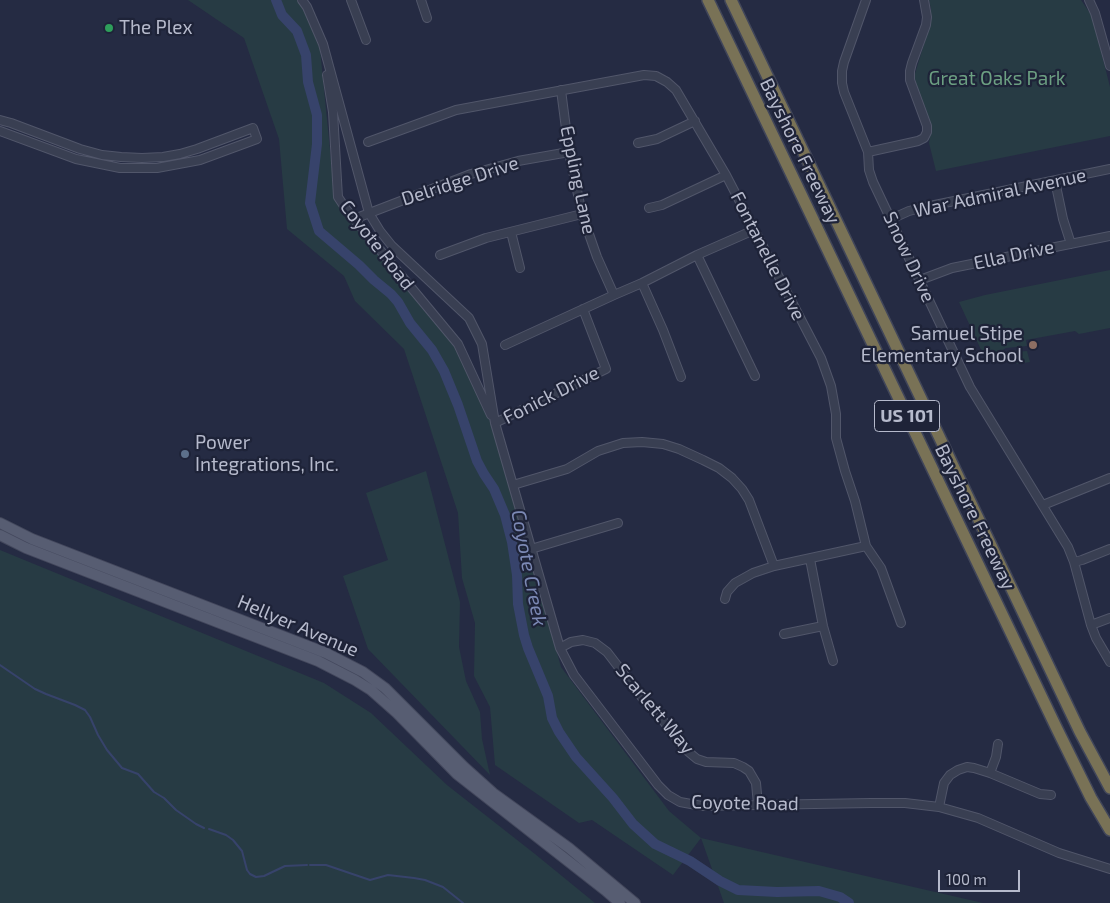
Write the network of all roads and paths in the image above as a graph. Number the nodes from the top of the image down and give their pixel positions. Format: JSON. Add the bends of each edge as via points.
{"nodes":[{"id":1,"x":302,"y":0,"type":"edge"},
{"id":2,"x":351,"y":0,"type":"edge"},
{"id":3,"x":421,"y":0,"type":"edge"},
{"id":4,"x":708,"y":0,"type":"edge"},
{"id":5,"x":731,"y":0,"type":"edge"},
{"id":6,"x":866,"y":0,"type":"edge"},
{"id":7,"x":924,"y":0,"type":"edge"},
{"id":8,"x":1089,"y":0,"type":"edge"},
{"id":9,"x":427,"y":18,"type":"dead end"},
{"id":10,"x":366,"y":40,"type":"dead end"},
{"id":11,"x":323,"y":44,"type":"junction"},
{"id":12,"x":1110,"y":66,"type":"edge"},
{"id":13,"x":561,"y":90,"type":"junction"},
{"id":14,"x":0,"y":120,"type":"edge"},
{"id":15,"x":695,"y":121,"type":"junction"},
{"id":16,"x":0,"y":131,"type":"edge"},
{"id":17,"x":368,"y":142,"type":"dead end"},
{"id":18,"x":638,"y":143,"type":"dead end"},
{"id":19,"x":569,"y":152,"type":"junction"},
{"id":20,"x":868,"y":152,"type":"junction"},
{"id":21,"x":1110,"y":170,"type":"edge"},
{"id":22,"x":726,"y":175,"type":"junction"},
{"id":23,"x":1055,"y":181,"type":"junction"},
{"id":24,"x":649,"y":208,"type":"dead end"},
{"id":25,"x":369,"y":213,"type":"junction"},
{"id":26,"x":582,"y":214,"type":"junction"},
{"id":27,"x":354,"y":219,"type":"junction"},
{"id":28,"x":891,"y":219,"type":"junction"},
{"id":29,"x":754,"y":230,"type":"junction"},
{"id":30,"x":511,"y":232,"type":"junction"},
{"id":31,"x":1110,"y":236,"type":"edge"},
{"id":32,"x":1071,"y":244,"type":"junction"},
{"id":33,"x":440,"y":255,"type":"dead end"},
{"id":34,"x":697,"y":256,"type":"junction"},
{"id":35,"x":520,"y":268,"type":"dead end"},
{"id":36,"x":920,"y":280,"type":"junction"},
{"id":37,"x":642,"y":284,"type":"junction"},
{"id":38,"x":614,"y":295,"type":"junction"},
{"id":39,"x":583,"y":309,"type":"junction"},
{"id":40,"x":505,"y":345,"type":"dead end"},
{"id":41,"x":756,"y":376,"type":"dead end"},
{"id":42,"x":681,"y":377,"type":"dead end"},
{"id":43,"x":495,"y":423,"type":"junction"},
{"id":44,"x":1110,"y":478,"type":"edge"},
{"id":45,"x":513,"y":485,"type":"junction"},
{"id":46,"x":1043,"y":505,"type":"junction"},
{"id":47,"x":0,"y":523,"type":"edge"},
{"id":48,"x":618,"y":523,"type":"dead end"},
{"id":49,"x":0,"y":535,"type":"edge"},
{"id":50,"x":866,"y":546,"type":"junction"},
{"id":51,"x":531,"y":548,"type":"junction"},
{"id":52,"x":1110,"y":549,"type":"edge"},
{"id":53,"x":810,"y":559,"type":"junction"},
{"id":54,"x":1074,"y":562,"type":"junction"},
{"id":55,"x":774,"y":566,"type":"junction"},
{"id":56,"x":724,"y":599,"type":"dead end"},
{"id":57,"x":192,"y":607,"type":"junction"},
{"id":58,"x":1110,"y":618,"type":"edge"},
{"id":59,"x":900,"y":623,"type":"dead end"},
{"id":60,"x":1091,"y":625,"type":"junction"},
{"id":61,"x":823,"y":626,"type":"junction"},
{"id":62,"x":784,"y":634,"type":"dead end"},
{"id":63,"x":560,"y":648,"type":"junction"},
{"id":64,"x":833,"y":661,"type":"dead end"},
{"id":65,"x":1110,"y":662,"type":"edge"},
{"id":66,"x":400,"y":709,"type":"junction"},
{"id":67,"x":998,"y":744,"type":"dead end"},
{"id":68,"x":990,"y":774,"type":"junction"},
{"id":69,"x":1110,"y":788,"type":"edge"},
{"id":70,"x":1051,"y":795,"type":"dead end"},
{"id":71,"x":758,"y":805,"type":"junction"},
{"id":72,"x":939,"y":807,"type":"junction"},
{"id":73,"x":1110,"y":830,"type":"edge"},
{"id":74,"x":1110,"y":869,"type":"edge"},
{"id":75,"x":620,"y":903,"type":"edge"},
{"id":76,"x":635,"y":903,"type":"edge"}],
"edges":[{"from":1,"to":11,"type":"street","name":"Coyote Road"},
{"from":2,"to":10,"type":"street"},
{"from":3,"to":9,"type":"street"},
{"from":4,"to":73,"type":"highway","name":"Bayshore Freeway","number":"US 101","via":[[1052,720]]},
{"from":5,"to":69,"type":"highway","name":"Bayshore Freeway","number":"US 101","via":[[1080,732]]},
{"from":6,"to":20,"type":"street","name":"Snow Drive","via":[[842,71],[844,92]]},
{"from":7,"to":20,"type":"street","via":[[926,25],[912,63],[910,80],[927,132],[918,142]]},
{"from":8,"to":12,"type":"street"},
{"from":11,"to":25,"type":"street","name":"Coyote Road"},
{"from":11,"to":27,"type":"street","name":"Coyote Road","via":[[333,112],[338,197]]},
{"from":13,"to":15,"type":"street","name":"Fontanelle Drive","via":[[644,75],[656,76],[676,90]]},
{"from":13,"to":17,"type":"street","name":"Fontanelle Drive","via":[[456,110]]},
{"from":13,"to":19,"type":"street","name":"Eppling Lane"},
{"from":14,"to":16,"type":"street","via":[[80,149],[121,157],[180,154],[253,128],[257,138],[200,160],[157,168],[120,168],[76,159]]},
{"from":15,"to":18,"type":"street","via":[[657,139]]},
{"from":15,"to":22,"type":"street","name":"Fontanelle Drive"},
{"from":19,"to":25,"type":"street","name":"Delridge Drive","via":[[471,174]]},
{"from":19,"to":26,"type":"street","name":"Eppling Lane"},
{"from":20,"to":28,"type":"street","name":"Snow Drive","via":[[873,182]]},
{"from":21,"to":23,"type":"street","name":"War Admiral Avenue"},
{"from":22,"to":24,"type":"street"},
{"from":22,"to":29,"type":"street","name":"Fontanelle Drive"},
{"from":23,"to":28,"type":"street","name":"War Admiral Avenue","via":[[925,207]]},
{"from":23,"to":32,"type":"street"},
{"from":25,"to":27,"type":"street","name":"Delridge Drive"},
{"from":25,"to":43,"type":"street","name":"Coyote Road","via":[[392,246],[469,318],[482,344]]},
{"from":26,"to":30,"type":"street"},
{"from":26,"to":38,"type":"street","name":"Eppling Lane"},
{"from":27,"to":43,"type":"street","name":"Coyote Road","via":[[458,344]]},
{"from":28,"to":36,"type":"street","name":"Snow Drive"},
{"from":29,"to":34,"type":"street"},
{"from":29,"to":50,"type":"street","name":"Fontanelle Drive","via":[[832,386],[836,438]]},
{"from":30,"to":33,"type":"street"},
{"from":30,"to":35,"type":"street"},
{"from":31,"to":32,"type":"street","name":"Ella Drive"},
{"from":32,"to":36,"type":"street","name":"Ella Drive","via":[[952,268]]},
{"from":34,"to":37,"type":"street"},
{"from":34,"to":41,"type":"street"},
{"from":36,"to":46,"type":"street","name":"Snow Drive","via":[[970,387]]},
{"from":37,"to":38,"type":"street"},
{"from":37,"to":42,"type":"street"},
{"from":38,"to":39,"type":"street"},
{"from":39,"to":40,"type":"street"},
{"from":39,"to":43,"type":"street","name":"Fonick Drive","via":[[606,369]]},
{"from":43,"to":45,"type":"street","name":"Coyote Road"},
{"from":44,"to":46,"type":"street"},
{"from":45,"to":51,"type":"street","name":"Coyote Road"},
{"from":45,"to":55,"type":"street","via":[[567,469],[598,451],[623,443],[663,444],[703,460],[732,478],[749,500]]},
{"from":46,"to":54,"type":"street","name":"Snow Drive"},
{"from":47,"to":57,"type":"main road","name":"Hellyer Avenue"},
{"from":48,"to":51,"type":"street"},
{"from":49,"to":57,"type":"main road","name":"Hellyer Avenue","via":[[26,548]]},
{"from":50,"to":53,"type":"street"},
{"from":50,"to":59,"type":"street","via":[[881,568]]},
{"from":51,"to":63,"type":"street","name":"Coyote Road"},
{"from":52,"to":54,"type":"street"},
{"from":53,"to":55,"type":"street"},
{"from":53,"to":61,"type":"street"},
{"from":54,"to":60,"type":"street","name":"Snow Drive"},
{"from":55,"to":56,"type":"street","via":[[738,581]]},
{"from":57,"to":66,"type":"main road","name":"Hellyer Avenue","via":[[345,662],[385,688]]},
{"from":58,"to":60,"type":"street"},
{"from":60,"to":65,"type":"street","name":"Snow Drive"},
{"from":61,"to":62,"type":"street"},
{"from":61,"to":64,"type":"street"},
{"from":63,"to":71,"type":"street","name":"Coyote Road","via":[[574,675],[668,796],[702,806]]},
{"from":63,"to":71,"type":"street","name":"Scarlett Way","via":[[583,640],[595,643],[607,652],[685,749],[706,762],[734,763],[749,771],[756,783]]},
{"from":66,"to":75,"type":"main road","name":"Hellyer Avenue","via":[[457,774]]},
{"from":66,"to":76,"type":"main road","name":"Hellyer Avenue","via":[[494,793],[569,848]]},
{"from":67,"to":68,"type":"street"},
{"from":68,"to":70,"type":"street","via":[[1040,794]]},
{"from":68,"to":72,"type":"street","via":[[967,767],[950,775],[944,783]]},
{"from":71,"to":72,"type":"street","name":"Coyote Road","via":[[905,803]]},
{"from":72,"to":74,"type":"street","name":"Coyote Road","via":[[978,818],[1059,853]]}]}
